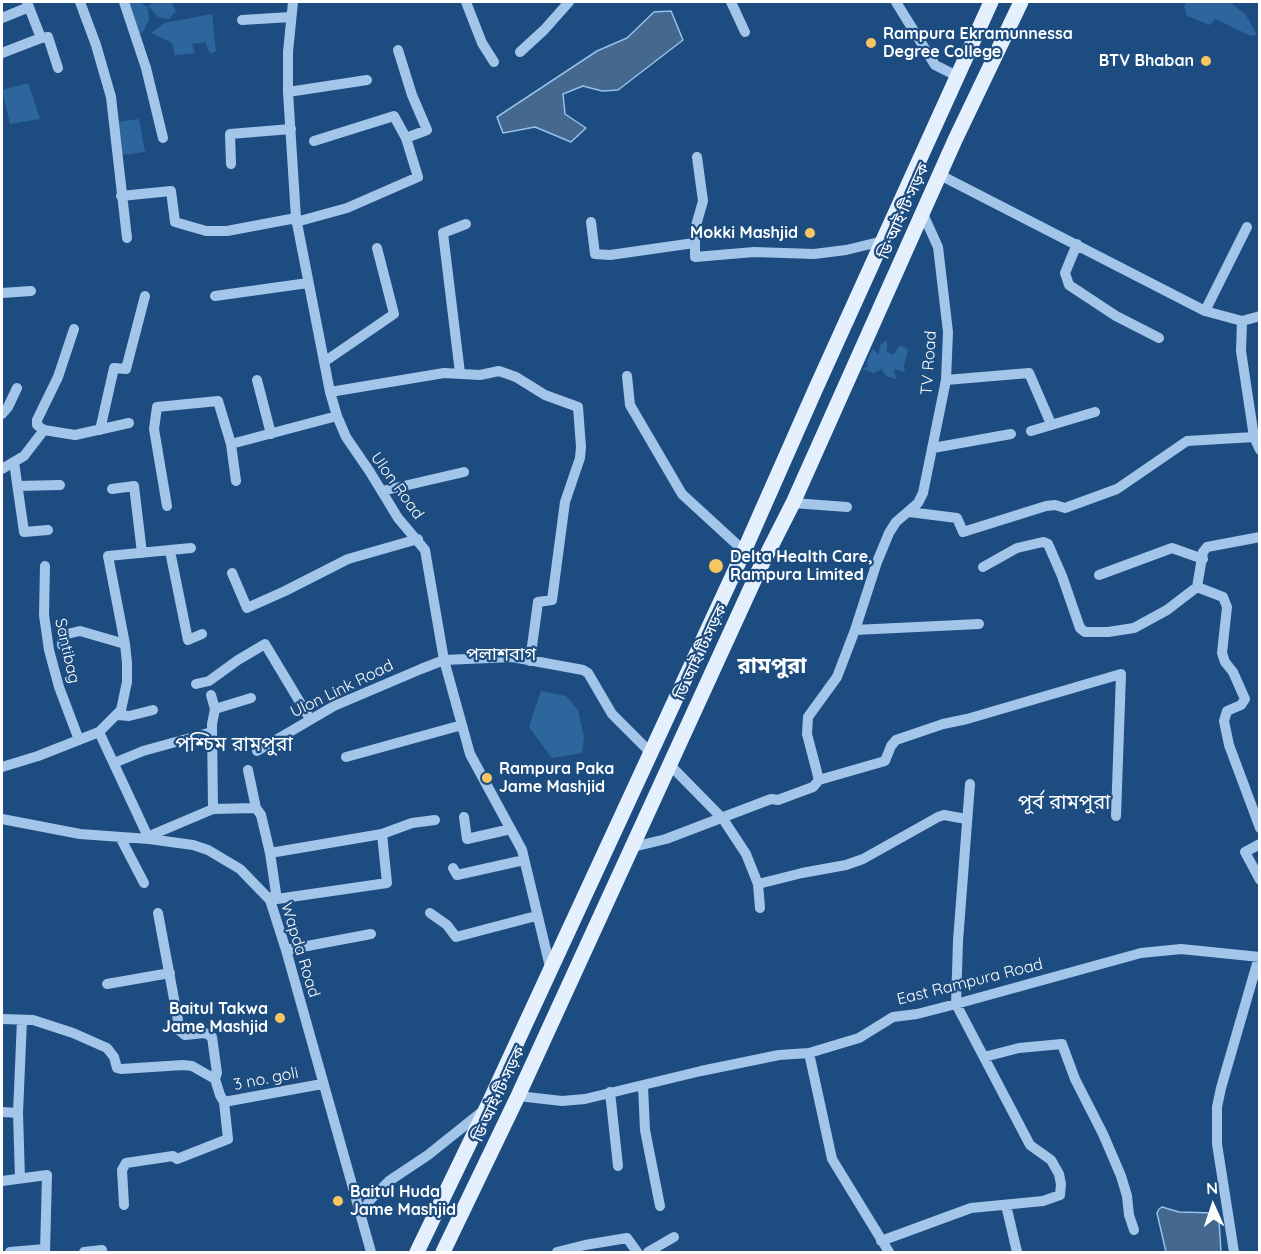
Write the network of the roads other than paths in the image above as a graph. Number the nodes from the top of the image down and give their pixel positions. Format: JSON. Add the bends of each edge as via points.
{"nodes":[{"id":1,"x":80,"y":2,"type":"edge"},
{"id":2,"x":124,"y":2,"type":"edge"},
{"id":3,"x":293,"y":2,"type":"edge"},
{"id":4,"x":466,"y":2,"type":"edge"},
{"id":5,"x":731,"y":2,"type":"edge"},
{"id":6,"x":896,"y":2,"type":"edge"},
{"id":7,"x":991,"y":2,"type":"edge"},
{"id":8,"x":1021,"y":2,"type":"edge"},
{"id":9,"x":28,"y":4,"type":"edge"},
{"id":10,"x":562,"y":4,"type":"edge"},
{"id":11,"x":291,"y":17,"type":"junction"},
{"id":12,"x":2,"y":18,"type":"edge"},
{"id":13,"x":242,"y":20,"type":"dead end"},
{"id":14,"x":746,"y":32,"type":"dead end"},
{"id":15,"x":41,"y":38,"type":"junction"},
{"id":16,"x":398,"y":50,"type":"dead end"},
{"id":17,"x":520,"y":52,"type":"dead end"},
{"id":18,"x":2,"y":53,"type":"edge"},
{"id":19,"x":494,"y":62,"type":"dead end"},
{"id":20,"x":58,"y":68,"type":"dead end"},
{"id":21,"x":957,"y":76,"type":"junction"},
{"id":22,"x":367,"y":80,"type":"dead end"},
{"id":23,"x":288,"y":92,"type":"junction"},
{"id":24,"x":291,"y":129,"type":"junction"},
{"id":25,"x":163,"y":138,"type":"dead end"},
{"id":26,"x":406,"y":138,"type":"junction"},
{"id":27,"x":314,"y":141,"type":"dead end"},
{"id":28,"x":697,"y":157,"type":"dead end"},
{"id":29,"x":231,"y":164,"type":"dead end"},
{"id":30,"x":940,"y":175,"type":"junction"},
{"id":31,"x":121,"y":196,"type":"junction"},
{"id":32,"x":923,"y":214,"type":"junction"},
{"id":33,"x":296,"y":220,"type":"junction"},
{"id":34,"x":591,"y":222,"type":"dead end"},
{"id":35,"x":466,"y":224,"type":"dead end"},
{"id":36,"x":1247,"y":227,"type":"dead end"},
{"id":37,"x":127,"y":238,"type":"dead end"},
{"id":38,"x":883,"y":241,"type":"junction"},
{"id":39,"x":694,"y":243,"type":"junction"},
{"id":40,"x":1077,"y":244,"type":"junction"},
{"id":41,"x":377,"y":248,"type":"dead end"},
{"id":42,"x":308,"y":283,"type":"junction"},
{"id":43,"x":31,"y":291,"type":"dead end"},
{"id":44,"x":2,"y":293,"type":"edge"},
{"id":45,"x":145,"y":296,"type":"dead end"},
{"id":46,"x":215,"y":296,"type":"dead end"},
{"id":47,"x":1205,"y":310,"type":"junction"},
{"id":48,"x":1260,"y":316,"type":"edge"},
{"id":49,"x":1242,"y":321,"type":"junction"},
{"id":50,"x":74,"y":329,"type":"dead end"},
{"id":51,"x":1159,"y":338,"type":"dead end"},
{"id":52,"x":324,"y":362,"type":"junction"},
{"id":53,"x":460,"y":373,"type":"junction"},
{"id":54,"x":627,"y":376,"type":"dead end"},
{"id":55,"x":257,"y":380,"type":"dead end"},
{"id":56,"x":946,"y":380,"type":"junction"},
{"id":57,"x":17,"y":388,"type":"dead end"},
{"id":58,"x":330,"y":392,"type":"junction"},
{"id":59,"x":1095,"y":412,"type":"dead end"},
{"id":60,"x":2,"y":414,"type":"edge"},
{"id":61,"x":337,"y":416,"type":"junction"},
{"id":62,"x":129,"y":423,"type":"dead end"},
{"id":63,"x":1052,"y":424,"type":"junction"},
{"id":64,"x":44,"y":430,"type":"junction"},
{"id":65,"x":100,"y":430,"type":"junction"},
{"id":66,"x":1031,"y":431,"type":"dead end"},
{"id":67,"x":271,"y":434,"type":"junction"},
{"id":68,"x":1011,"y":434,"type":"dead end"},
{"id":69,"x":1254,"y":437,"type":"junction"},
{"id":70,"x":231,"y":444,"type":"junction"},
{"id":71,"x":933,"y":447,"type":"junction"},
{"id":72,"x":1260,"y":450,"type":"edge"},
{"id":73,"x":14,"y":462,"type":"junction"},
{"id":74,"x":2,"y":469,"type":"edge"},
{"id":75,"x":464,"y":471,"type":"dead end"},
{"id":76,"x":236,"y":481,"type":"dead end"},
{"id":77,"x":60,"y":485,"type":"dead end"},
{"id":78,"x":18,"y":486,"type":"junction"},
{"id":79,"x":112,"y":489,"type":"dead end"},
{"id":80,"x":382,"y":491,"type":"junction"},
{"id":81,"x":793,"y":503,"type":"junction"},
{"id":82,"x":166,"y":506,"type":"dead end"},
{"id":83,"x":847,"y":507,"type":"dead end"},
{"id":84,"x":909,"y":512,"type":"junction"},
{"id":85,"x":48,"y":530,"type":"dead end"},
{"id":86,"x":1260,"y":537,"type":"edge"},
{"id":87,"x":418,"y":539,"type":"junction"},
{"id":88,"x":191,"y":548,"type":"dead end"},
{"id":89,"x":170,"y":551,"type":"junction"},
{"id":90,"x":744,"y":551,"type":"junction"},
{"id":91,"x":142,"y":553,"type":"junction"},
{"id":92,"x":1203,"y":559,"type":"junction"},
{"id":93,"x":45,"y":566,"type":"dead end"},
{"id":94,"x":983,"y":567,"type":"dead end"},
{"id":95,"x":232,"y":573,"type":"dead end"},
{"id":96,"x":1099,"y":575,"type":"dead end"},
{"id":97,"x":1197,"y":587,"type":"junction"},
{"id":98,"x":979,"y":624,"type":"dead end"},
{"id":99,"x":855,"y":630,"type":"junction"},
{"id":100,"x":202,"y":634,"type":"dead end"},
{"id":101,"x":125,"y":644,"type":"junction"},
{"id":102,"x":62,"y":645,"type":"dead end"},
{"id":103,"x":444,"y":660,"type":"junction"},
{"id":104,"x":530,"y":661,"type":"junction"},
{"id":105,"x":196,"y":684,"type":"dead end"},
{"id":106,"x":211,"y":695,"type":"dead end"},
{"id":107,"x":251,"y":698,"type":"dead end"},
{"id":108,"x":215,"y":709,"type":"junction"},
{"id":109,"x":153,"y":710,"type":"dead end"},
{"id":110,"x":118,"y":715,"type":"junction"},
{"id":111,"x":310,"y":719,"type":"junction"},
{"id":112,"x":462,"y":725,"type":"junction"},
{"id":113,"x":99,"y":732,"type":"junction"},
{"id":114,"x":212,"y":732,"type":"junction"},
{"id":115,"x":660,"y":732,"type":"junction"},
{"id":116,"x":79,"y":740,"type":"junction"},
{"id":117,"x":680,"y":741,"type":"junction"},
{"id":118,"x":257,"y":752,"type":"dead end"},
{"id":119,"x":650,"y":752,"type":"junction"},
{"id":120,"x":346,"y":757,"type":"dead end"},
{"id":121,"x":114,"y":764,"type":"junction"},
{"id":122,"x":669,"y":764,"type":"junction"},
{"id":123,"x":2,"y":767,"type":"edge"},
{"id":124,"x":248,"y":771,"type":"dead end"},
{"id":125,"x":819,"y":780,"type":"junction"},
{"id":126,"x":969,"y":784,"type":"dead end"},
{"id":127,"x":256,"y":808,"type":"junction"},
{"id":128,"x":213,"y":809,"type":"junction"},
{"id":129,"x":1116,"y":816,"type":"dead end"},
{"id":130,"x":464,"y":817,"type":"dead end"},
{"id":131,"x":2,"y":819,"type":"edge"},
{"id":132,"x":723,"y":819,"type":"junction"},
{"id":133,"x":966,"y":819,"type":"junction"},
{"id":134,"x":435,"y":820,"type":"dead end"},
{"id":135,"x":1260,"y":828,"type":"edge"},
{"id":136,"x":511,"y":829,"type":"junction"},
{"id":137,"x":382,"y":834,"type":"junction"},
{"id":138,"x":120,"y":837,"type":"junction"},
{"id":139,"x":149,"y":839,"type":"junction"},
{"id":140,"x":1260,"y":844,"type":"edge"},
{"id":141,"x":633,"y":847,"type":"junction"},
{"id":142,"x":270,"y":854,"type":"junction"},
{"id":143,"x":524,"y":860,"type":"junction"},
{"id":144,"x":453,"y":868,"type":"dead end"},
{"id":145,"x":1260,"y":880,"type":"edge"},
{"id":146,"x":144,"y":883,"type":"dead end"},
{"id":147,"x":758,"y":884,"type":"junction"},
{"id":148,"x":270,"y":900,"type":"junction"},
{"id":149,"x":760,"y":908,"type":"dead end"},
{"id":150,"x":158,"y":913,"type":"dead end"},
{"id":151,"x":430,"y":913,"type":"dead end"},
{"id":152,"x":536,"y":916,"type":"junction"},
{"id":153,"x":371,"y":934,"type":"dead end"},
{"id":154,"x":286,"y":950,"type":"junction"},
{"id":155,"x":1259,"y":957,"type":"edge"},
{"id":156,"x":551,"y":971,"type":"junction"},
{"id":157,"x":170,"y":974,"type":"junction"},
{"id":158,"x":107,"y":984,"type":"dead end"},
{"id":159,"x":956,"y":1004,"type":"junction"},
{"id":160,"x":2,"y":1019,"type":"edge"},
{"id":161,"x":22,"y":1020,"type":"junction"},
{"id":162,"x":809,"y":1053,"type":"junction"},
{"id":163,"x":984,"y":1057,"type":"junction"},
{"id":164,"x":215,"y":1079,"type":"junction"},
{"id":165,"x":322,"y":1084,"type":"junction"},
{"id":166,"x":643,"y":1086,"type":"junction"},
{"id":167,"x":610,"y":1092,"type":"junction"},
{"id":168,"x":518,"y":1095,"type":"junction"},
{"id":169,"x":222,"y":1099,"type":"junction"},
{"id":170,"x":487,"y":1107,"type":"junction"},
{"id":171,"x":2,"y":1112,"type":"edge"},
{"id":172,"x":18,"y":1113,"type":"junction"},
{"id":173,"x":618,"y":1166,"type":"dead end"},
{"id":174,"x":20,"y":1178,"type":"junction"},
{"id":175,"x":2,"y":1181,"type":"edge"},
{"id":176,"x":124,"y":1205,"type":"dead end"},
{"id":177,"x":1006,"y":1205,"type":"junction"},
{"id":178,"x":660,"y":1206,"type":"dead end"},
{"id":179,"x":361,"y":1215,"type":"junction"},
{"id":180,"x":1134,"y":1230,"type":"dead end"},
{"id":181,"x":674,"y":1237,"type":"dead end"},
{"id":182,"x":881,"y":1241,"type":"junction"},
{"id":183,"x":102,"y":1250,"type":"dead end"},
{"id":184,"x":45,"y":1251,"type":"edge"},
{"id":185,"x":10,"y":1252,"type":"edge"},
{"id":186,"x":84,"y":1252,"type":"edge"},
{"id":187,"x":371,"y":1252,"type":"edge"},
{"id":188,"x":417,"y":1252,"type":"edge"},
{"id":189,"x":443,"y":1252,"type":"edge"},
{"id":190,"x":557,"y":1252,"type":"edge"},
{"id":191,"x":637,"y":1252,"type":"edge"},
{"id":192,"x":648,"y":1252,"type":"edge"},
{"id":193,"x":889,"y":1252,"type":"edge"},
{"id":194,"x":1017,"y":1252,"type":"edge"},
{"id":195,"x":1234,"y":1252,"type":"edge"}],
"edges":[{"from":1,"to":31,"type":"street","via":[[111,97]]},
{"from":2,"to":25,"type":"street"},
{"from":3,"to":11,"type":"street","name":"Ulon Road"},
{"from":4,"to":19,"type":"street"},
{"from":5,"to":14,"type":"street"},
{"from":6,"to":21,"type":"street","via":[[935,65]]},
{"from":7,"to":21,"type":"main road","name":"ডি আই টি সড়ক"},
{"from":8,"to":30,"type":"main road","name":"ডি আই টি সড়ক"},
{"from":9,"to":12,"type":"street"},
{"from":9,"to":15,"type":"street"},
{"from":10,"to":17,"type":"street","via":[[544,30]]},
{"from":11,"to":13,"type":"street"},
{"from":11,"to":23,"type":"street","name":"Ulon Road"},
{"from":15,"to":18,"type":"street"},
{"from":15,"to":20,"type":"street","via":[[48,37]]},
{"from":16,"to":26,"type":"street","via":[[427,130]]},
{"from":21,"to":38,"type":"main road","name":"ডি আই টি সড়ক"},
{"from":22,"to":23,"type":"street"},
{"from":23,"to":24,"type":"street","name":"Ulon Road"},
{"from":24,"to":29,"type":"street","via":[[230,134]]},
{"from":24,"to":33,"type":"street","name":"Ulon Road"},
{"from":26,"to":27,"type":"street","via":[[394,116]]},
{"from":26,"to":33,"type":"street","via":[[418,177],[347,208]]},
{"from":28,"to":39,"type":"street","via":[[703,201]]},
{"from":30,"to":32,"type":"main road","name":"ডি আই টি সড়ক"},
{"from":30,"to":40,"type":"street"},
{"from":31,"to":33,"type":"street","via":[[171,191],[175,222],[206,231]]},
{"from":31,"to":37,"type":"street"},
{"from":32,"to":56,"type":"street","name":"TV Road","via":[[938,248],[948,332]]},
{"from":32,"to":81,"type":"main road","name":"ডি আই টি সড়ক"},
{"from":33,"to":42,"type":"street","name":"Ulon Road"},
{"from":34,"to":39,"type":"street","via":[[595,254]]},
{"from":35,"to":53,"type":"street","via":[[443,233]]},
{"from":36,"to":47,"type":"street"},
{"from":38,"to":39,"type":"street","via":[[814,254],[754,252],[695,257]]},
{"from":38,"to":90,"type":"main road","name":"ডি আই টি সড়ক"},
{"from":40,"to":47,"type":"street"},
{"from":40,"to":51,"type":"street","via":[[1065,273],[1069,285]]},
{"from":41,"to":52,"type":"street","via":[[394,314]]},
{"from":42,"to":46,"type":"street"},
{"from":42,"to":52,"type":"street","name":"Ulon Road"},
{"from":43,"to":44,"type":"street"},
{"from":45,"to":65,"type":"street","via":[[126,369],[114,368]]},
{"from":47,"to":49,"type":"street"},
{"from":48,"to":49,"type":"street"},
{"from":49,"to":69,"type":"street","via":[[1241,351]]},
{"from":50,"to":64,"type":"street","via":[[58,377],[37,420]]},
{"from":52,"to":58,"type":"street","name":"Ulon Road"},
{"from":53,"to":58,"type":"street"},
{"from":53,"to":104,"type":"street","via":[[480,375],[499,371],[578,407],[580,458],[565,502],[552,600],[538,602]]},
{"from":54,"to":90,"type":"street","via":[[630,405],[682,494]]},
{"from":55,"to":67,"type":"street"},
{"from":56,"to":63,"type":"street","via":[[1029,373]]},
{"from":56,"to":71,"type":"street","name":"TV Road"},
{"from":57,"to":60,"type":"street"},
{"from":58,"to":61,"type":"street","name":"Ulon Road"},
{"from":59,"to":63,"type":"street"},
{"from":61,"to":67,"type":"street"},
{"from":61,"to":80,"type":"street","name":"Ulon Road","via":[[346,437]]},
{"from":62,"to":65,"type":"street"},
{"from":63,"to":66,"type":"street"},
{"from":64,"to":65,"type":"street","via":[[75,435]]},
{"from":64,"to":73,"type":"street","via":[[31,449]]},
{"from":67,"to":70,"type":"street"},
{"from":68,"to":71,"type":"street"},
{"from":69,"to":72,"type":"street"},
{"from":69,"to":84,"type":"street","via":[[1187,441],[1118,489],[1065,508],[1046,506],[963,532],[957,518]]},
{"from":70,"to":76,"type":"street"},
{"from":70,"to":82,"type":"street","via":[[218,400],[157,407],[153,429]]},
{"from":71,"to":84,"type":"street","name":"TV Road","via":[[926,484],[918,503]]},
{"from":73,"to":74,"type":"street"},
{"from":73,"to":78,"type":"street"},
{"from":75,"to":80,"type":"street"},
{"from":77,"to":78,"type":"street"},
{"from":78,"to":85,"type":"street","via":[[24,532]]},
{"from":79,"to":91,"type":"street","via":[[134,486]]},
{"from":80,"to":87,"type":"street","name":"Ulon Road","via":[[398,518]]},
{"from":81,"to":83,"type":"street"},
{"from":81,"to":117,"type":"main road","name":"ডি আই টি সড়ক"},
{"from":84,"to":99,"type":"street","name":"TV Road","via":[[896,522],[884,543]]},
{"from":86,"to":92,"type":"street","via":[[1207,547]]},
{"from":87,"to":95,"type":"street","via":[[348,559],[248,608]]},
{"from":87,"to":103,"type":"street","name":"Ulon Road","via":[[428,559]]},
{"from":88,"to":89,"type":"street"},
{"from":89,"to":91,"type":"street"},
{"from":89,"to":100,"type":"street","via":[[188,640]]},
{"from":90,"to":115,"type":"main road","name":"ডি আই টি সড়ক"},
{"from":91,"to":101,"type":"street","via":[[108,556]]},
{"from":92,"to":96,"type":"street","via":[[1172,548]]},
{"from":92,"to":97,"type":"street"},
{"from":93,"to":116,"type":"street","name":"Santibag","via":[[44,615],[49,650]]},
{"from":94,"to":97,"type":"street","via":[[1017,548],[1038,542],[1048,544],[1080,628],[1085,632],[1134,628]]},
{"from":97,"to":135,"type":"street","via":[[1223,597],[1227,607],[1222,653],[1245,699],[1227,711],[1224,721]]},
{"from":98,"to":99,"type":"street"},
{"from":99,"to":125,"type":"street","name":"TV Road","via":[[837,677],[808,717],[807,734]]},
{"from":101,"to":102,"type":"street","name":"Santibag","via":[[80,631],[63,635]]},
{"from":101,"to":110,"type":"street","via":[[127,682]]},
{"from":103,"to":104,"type":"street","name":"Ulon Link Road","via":[[512,657]]},
{"from":103,"to":111,"type":"street","name":"Ulon Link Road"},
{"from":103,"to":112,"type":"street","name":"Ulon Road"},
{"from":104,"to":119,"type":"street","name":"Ulon Link Road","via":[[583,670],[612,714]]},
{"from":105,"to":111,"type":"street","via":[[209,681],[265,644]]},
{"from":106,"to":108,"type":"street"},
{"from":107,"to":108,"type":"street"},
{"from":108,"to":114,"type":"street"},
{"from":109,"to":110,"type":"street"},
{"from":110,"to":113,"type":"street"},
{"from":111,"to":118,"type":"street","name":"Ulon Link Road"},
{"from":112,"to":120,"type":"street"},
{"from":112,"to":136,"type":"street","name":"Ulon Road","via":[[470,754]]},
{"from":113,"to":116,"type":"street"},
{"from":113,"to":121,"type":"street"},
{"from":114,"to":121,"type":"street"},
{"from":114,"to":128,"type":"street"},
{"from":115,"to":117,"type":"main road"},
{"from":115,"to":119,"type":"main road","name":"ডি আই টি সড়ক"},
{"from":116,"to":123,"type":"street"},
{"from":117,"to":122,"type":"main road","name":"ডি আই টি সড়ক"},
{"from":119,"to":156,"type":"main road","name":"ডি আই টি সড়ক"},
{"from":121,"to":139,"type":"street"},
{"from":122,"to":132,"type":"street"},
{"from":122,"to":141,"type":"main road","name":"ডি আই টি সড়ক"},
{"from":124,"to":127,"type":"street"},
{"from":125,"to":129,"type":"street","via":[[885,761],[896,740],[1121,674]]},
{"from":125,"to":132,"type":"street","via":[[813,787]]},
{"from":126,"to":133,"type":"street"},
{"from":127,"to":128,"type":"street"},
{"from":127,"to":142,"type":"street"},
{"from":128,"to":139,"type":"street"},
{"from":130,"to":136,"type":"street","via":[[467,839]]},
{"from":131,"to":138,"type":"street","name":"Wapda Road","via":[[80,834]]},
{"from":132,"to":141,"type":"street"},
{"from":132,"to":147,"type":"street","via":[[746,854]]},
{"from":133,"to":147,"type":"street","via":[[938,817],[863,859]]},
{"from":133,"to":159,"type":"street"},
{"from":134,"to":137,"type":"street"},
{"from":136,"to":143,"type":"street","name":"Ulon Road"},
{"from":137,"to":142,"type":"street"},
{"from":137,"to":148,"type":"street","via":[[387,883]]},
{"from":138,"to":139,"type":"street","name":"Wapda Road"},
{"from":138,"to":146,"type":"street"},
{"from":139,"to":148,"type":"street","name":"Wapda Road","via":[[193,845],[221,856],[240,869]]},
{"from":140,"to":145,"type":"street","via":[[1245,852]]},
{"from":141,"to":168,"type":"main road","name":"ডি আই টি সড়ক"},
{"from":142,"to":148,"type":"street","via":[[276,893]]},
{"from":143,"to":144,"type":"street","via":[[457,875]]},
{"from":143,"to":152,"type":"street","name":"Ulon Road"},
{"from":147,"to":149,"type":"street"},
{"from":148,"to":154,"type":"street","name":"Wapda Road"},
{"from":150,"to":157,"type":"street"},
{"from":151,"to":152,"type":"street","via":[[456,937]]},
{"from":152,"to":156,"type":"street","name":"Ulon Road"},
{"from":153,"to":154,"type":"street"},
{"from":154,"to":165,"type":"street","name":"Wapda Road"},
{"from":155,"to":159,"type":"street","name":"East Rampura Road","via":[[1181,949],[1141,953]]},
{"from":155,"to":195,"type":"street","via":[[1217,1107],[1217,1144]]},
{"from":156,"to":170,"type":"main road","name":"ডি আই টি সড়ক"},
{"from":157,"to":158,"type":"street"},
{"from":157,"to":164,"type":"street","via":[[180,1031],[185,1035],[205,1033],[212,1037]]},
{"from":159,"to":162,"type":"street","name":"East Rampura Road","via":[[893,1017],[859,1038]]},
{"from":159,"to":163,"type":"street"},
{"from":160,"to":161,"type":"street"},
{"from":161,"to":164,"type":"street","via":[[50,1024],[107,1048],[120,1069],[183,1065]]},
{"from":161,"to":172,"type":"street"},
{"from":162,"to":166,"type":"street","name":"East Rampura Road","via":[[779,1055]]},
{"from":162,"to":182,"type":"street","via":[[832,1159]]},
{"from":163,"to":177,"type":"street","via":[[1030,1145],[1051,1160],[1061,1184],[1060,1195],[1052,1199]]},
{"from":163,"to":180,"type":"street","via":[[1019,1048],[1062,1044],[1120,1176]]},
{"from":164,"to":169,"type":"street"},
{"from":165,"to":169,"type":"street","name":"3 no. goli"},
{"from":165,"to":179,"type":"street","name":"Wapda Road"},
{"from":166,"to":167,"type":"street","name":"East Rampura Road"},
{"from":166,"to":178,"type":"street","via":[[645,1130]]},
{"from":167,"to":168,"type":"street","name":"East Rampura Road","via":[[562,1101]]},
{"from":167,"to":173,"type":"street"},
{"from":168,"to":189,"type":"main road","name":"ডি আই টি সড়ক"},
{"from":169,"to":176,"type":"street","via":[[228,1139],[177,1159],[173,1156],[126,1163],[122,1170]]},
{"from":170,"to":179,"type":"street","via":[[389,1181]]},
{"from":170,"to":188,"type":"main road","name":"ডি আই টি সড়ক"},
{"from":171,"to":172,"type":"street"},
{"from":172,"to":174,"type":"street"},
{"from":174,"to":175,"type":"street"},
{"from":174,"to":184,"type":"street","via":[[47,1175]]},
{"from":177,"to":182,"type":"street","via":[[971,1208]]},
{"from":177,"to":194,"type":"street"},
{"from":179,"to":187,"type":"street","name":"Wapda Road"},
{"from":181,"to":192,"type":"street"},
{"from":182,"to":193,"type":"street"},
{"from":183,"to":186,"type":"street"},
{"from":184,"to":185,"type":"street"},
{"from":190,"to":191,"type":"street","via":[[627,1238]]}]}
